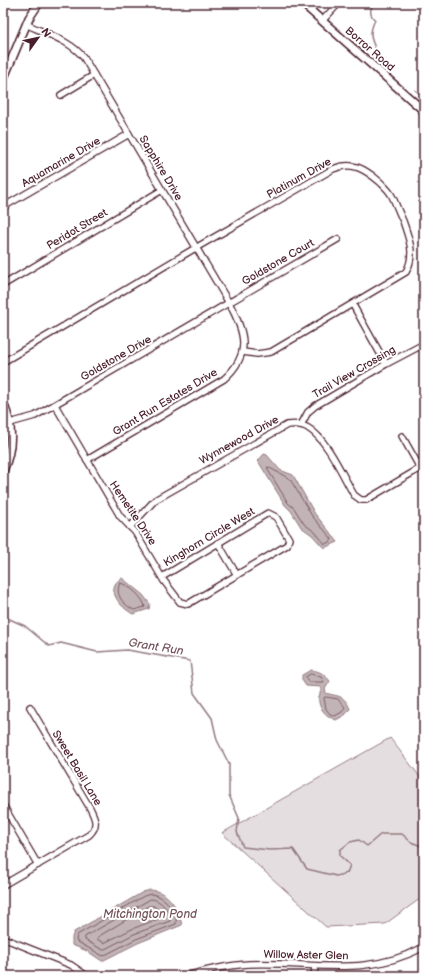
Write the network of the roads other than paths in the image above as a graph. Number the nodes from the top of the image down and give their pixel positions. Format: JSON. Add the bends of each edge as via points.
{"nodes":[{"id":1,"x":39,"y":3,"type":"edge"},
{"id":2,"x":302,"y":3,"type":"edge"},
{"id":3,"x":339,"y":3,"type":"edge"},
{"id":4,"x":322,"y":21,"type":"junction"},
{"id":5,"x":26,"y":24,"type":"junction"},
{"id":6,"x":94,"y":76,"type":"junction"},
{"id":7,"x":3,"y":80,"type":"edge"},
{"id":8,"x":61,"y":95,"type":"dead end"},
{"id":9,"x":424,"y":111,"type":"edge"},
{"id":10,"x":129,"y":134,"type":"junction"},
{"id":11,"x":162,"y":190,"type":"junction"},
{"id":12,"x":3,"y":207,"type":"edge"},
{"id":13,"x":338,"y":239,"type":"dead end"},
{"id":14,"x":197,"y":247,"type":"junction"},
{"id":15,"x":3,"y":285,"type":"edge"},
{"id":16,"x":229,"y":302,"type":"junction"},
{"id":17,"x":353,"y":304,"type":"junction"},
{"id":18,"x":424,"y":344,"type":"edge"},
{"id":19,"x":243,"y":352,"type":"junction"},
{"id":20,"x":3,"y":362,"type":"edge"},
{"id":21,"x":386,"y":364,"type":"junction"},
{"id":22,"x":3,"y":403,"type":"edge"},
{"id":23,"x":55,"y":405,"type":"junction"},
{"id":24,"x":10,"y":423,"type":"junction"},
{"id":25,"x":301,"y":425,"type":"junction"},
{"id":26,"x":402,"y":436,"type":"dead end"},
{"id":27,"x":87,"y":460,"type":"junction"},
{"id":28,"x":422,"y":467,"type":"edge"},
{"id":29,"x":3,"y":471,"type":"edge"},
{"id":30,"x":130,"y":527,"type":"junction"},
{"id":31,"x":218,"y":543,"type":"junction"},
{"id":32,"x":237,"y":575,"type":"junction"},
{"id":33,"x":162,"y":577,"type":"junction"},
{"id":34,"x":30,"y":707,"type":"dead end"},
{"id":35,"x":3,"y":805,"type":"edge"},
{"id":36,"x":38,"y":865,"type":"junction"},
{"id":37,"x":3,"y":885,"type":"edge"},
{"id":38,"x":3,"y":938,"type":"edge"},
{"id":39,"x":424,"y":947,"type":"edge"},
{"id":40,"x":315,"y":967,"type":"junction"},
{"id":41,"x":86,"y":976,"type":"edge"},
{"id":42,"x":186,"y":976,"type":"edge"},
{"id":43,"x":314,"y":976,"type":"edge"}],
"edges":[{"from":1,"to":5,"type":"street"},
{"from":2,"to":4,"type":"street","name":"Borror Road"},
{"from":3,"to":4,"type":"street"},
{"from":4,"to":9,"type":"street","name":"Borror Road"},
{"from":5,"to":6,"type":"street","name":"Sapphire Drive","via":[[77,49]]},
{"from":5,"to":7,"type":"street"},
{"from":6,"to":8,"type":"street"},
{"from":6,"to":10,"type":"street","name":"Sapphire Drive"},
{"from":10,"to":11,"type":"street","name":"Sapphire Drive"},
{"from":10,"to":12,"type":"street","name":"Aquamarine Drive"},
{"from":11,"to":14,"type":"street","name":"Sapphire Drive"},
{"from":11,"to":15,"type":"street","name":"Peridot Street"},
{"from":13,"to":16,"type":"street","name":"Goldstone Court"},
{"from":14,"to":16,"type":"street","name":"Sapphire Drive"},
{"from":14,"to":17,"type":"street","name":"Platinum Drive","via":[[333,169],[348,165],[359,167],[392,194],[409,238],[412,257],[404,275]]},
{"from":14,"to":20,"type":"street","name":"Platinum Drive"},
{"from":16,"to":19,"type":"street","name":"Sapphire Drive","via":[[243,333]]},
{"from":16,"to":23,"type":"street","name":"Goldstone Drive"},
{"from":17,"to":19,"type":"street","name":"Platinum Drive","via":[[272,352]]},
{"from":17,"to":21,"type":"street"},
{"from":18,"to":21,"type":"street","name":"Trail View Crossing"},
{"from":19,"to":27,"type":"street","name":"Grant Run Estates Drive","via":[[236,367],[224,379]]},
{"from":21,"to":25,"type":"street","name":"Trail View Crossing","via":[[315,406],[308,412]]},
{"from":22,"to":24,"type":"street"},
{"from":23,"to":24,"type":"street","name":"Goldstone Drive","via":[[36,416]]},
{"from":23,"to":27,"type":"street","name":"Hemetite Drive"},
{"from":24,"to":29,"type":"street","via":[[11,444]]},
{"from":25,"to":28,"type":"street","via":[[315,432],[354,495],[361,500],[366,500]]},
{"from":25,"to":30,"type":"street","name":"Wynnewood Drive","via":[[280,427],[155,500]]},
{"from":26,"to":28,"type":"street"},
{"from":27,"to":30,"type":"street","name":"Hemetite Drive","via":[[120,516]]},
{"from":30,"to":33,"type":"street","name":"Hemetite Drive"},
{"from":31,"to":32,"type":"street"},
{"from":31,"to":32,"type":"street","name":"Kinghorn Circle West","via":[[268,513],[273,514],[283,526],[289,539],[287,545]]},
{"from":31,"to":33,"type":"street","name":"Kinghorn Circle West"},
{"from":32,"to":33,"type":"street","name":"Hemetite Drive","via":[[188,604],[177,600]]},
{"from":34,"to":36,"type":"street","name":"Sweet Basil Lane","via":[[96,820],[94,831],[89,835]]},
{"from":35,"to":36,"type":"street"},
{"from":36,"to":37,"type":"street","name":"Sweet Basil Lane"},
{"from":38,"to":41,"type":"street","via":[[71,966]]},
{"from":39,"to":40,"type":"street","name":"Willow Aster Glen","via":[[375,964]]},
{"from":40,"to":42,"type":"street","name":"Willow Aster Glen","via":[[250,964],[226,966]]},
{"from":40,"to":43,"type":"street"}]}
